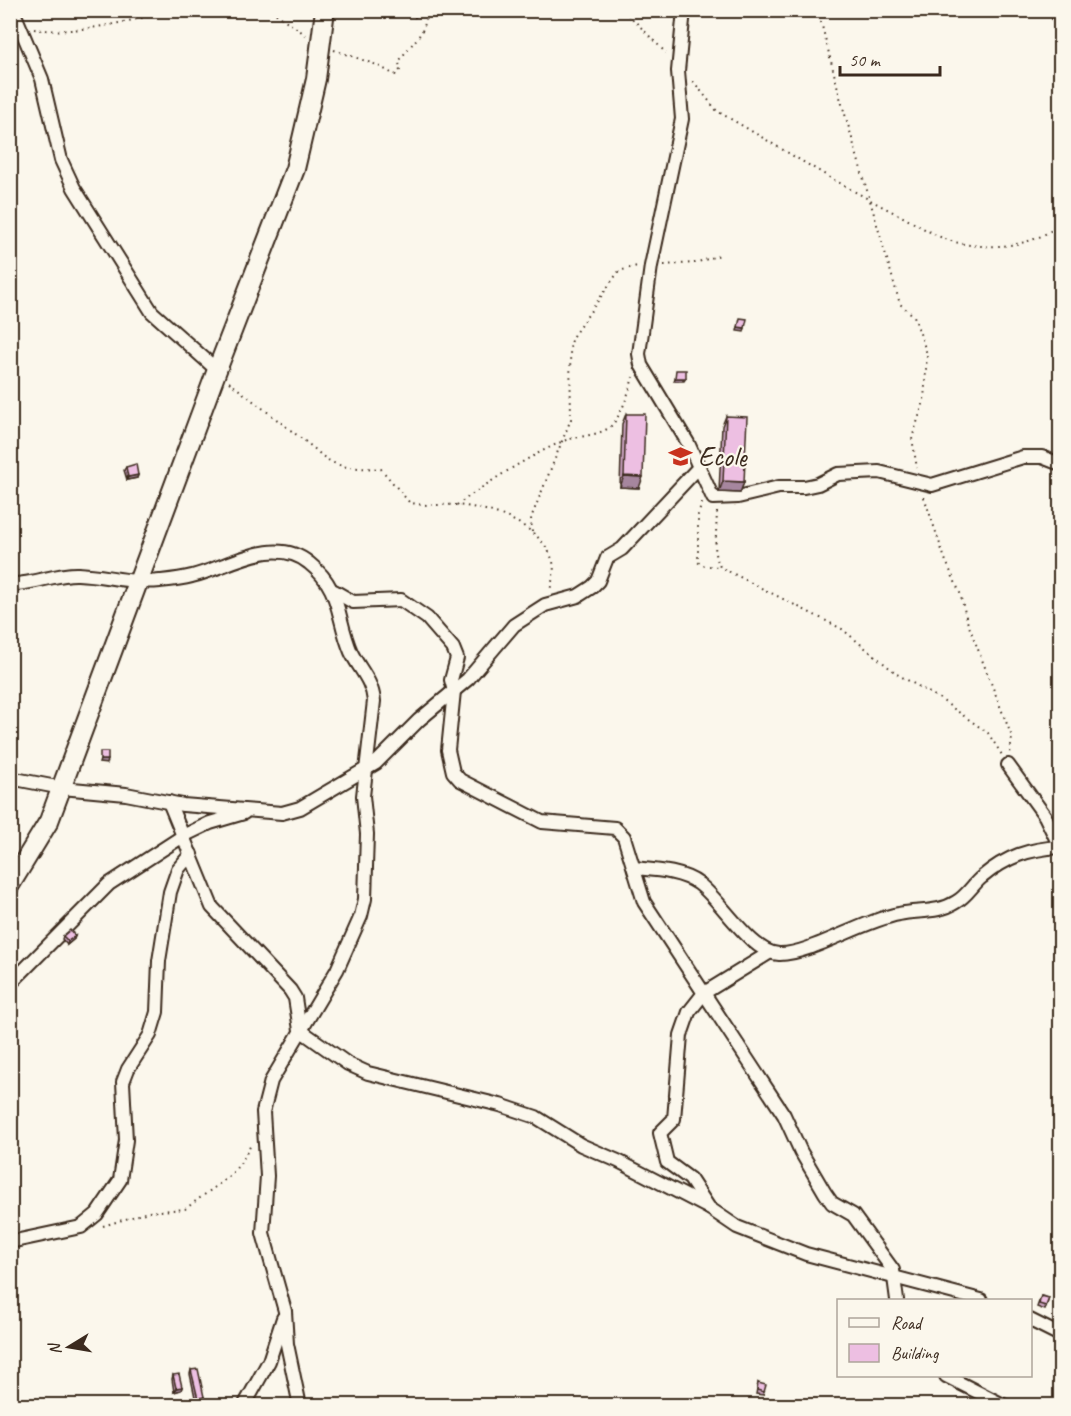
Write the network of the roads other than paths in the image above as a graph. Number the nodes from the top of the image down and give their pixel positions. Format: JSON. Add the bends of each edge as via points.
{"nodes":[{"id":1,"x":13,"y":10,"type":"edge"},
{"id":2,"x":325,"y":10,"type":"edge"},
{"id":3,"x":684,"y":10,"type":"edge"},
{"id":4,"x":1057,"y":10,"type":"edge"},
{"id":5,"x":1060,"y":21,"type":"edge"},
{"id":6,"x":217,"y":370,"type":"junction"},
{"id":7,"x":1060,"y":464,"type":"edge"},
{"id":8,"x":699,"y":467,"type":"junction"},
{"id":9,"x":137,"y":583,"type":"junction"},
{"id":10,"x":10,"y":584,"type":"edge"},
{"id":11,"x":334,"y":591,"type":"junction"},
{"id":12,"x":454,"y":691,"type":"junction"},
{"id":13,"x":1008,"y":765,"type":"road end"},
{"id":14,"x":366,"y":770,"type":"junction"},
{"id":15,"x":10,"y":778,"type":"edge"},
{"id":16,"x":62,"y":788,"type":"junction"},
{"id":17,"x":170,"y":802,"type":"junction"},
{"id":18,"x":250,"y":811,"type":"junction"},
{"id":19,"x":183,"y":836,"type":"junction"},
{"id":20,"x":1060,"y":847,"type":"edge"},
{"id":21,"x":191,"y":854,"type":"junction"},
{"id":22,"x":634,"y":868,"type":"junction"},
{"id":23,"x":10,"y":885,"type":"edge"},
{"id":24,"x":769,"y":953,"type":"junction"},
{"id":25,"x":10,"y":984,"type":"edge"},
{"id":26,"x":704,"y":993,"type":"junction"},
{"id":27,"x":300,"y":1030,"type":"junction"},
{"id":28,"x":709,"y":1209,"type":"junction"},
{"id":29,"x":10,"y":1242,"type":"edge"},
{"id":30,"x":895,"y":1278,"type":"junction"},
{"id":31,"x":897,"y":1299,"type":"edge"},
{"id":32,"x":977,"y":1299,"type":"edge"},
{"id":33,"x":285,"y":1311,"type":"junction"},
{"id":34,"x":1032,"y":1321,"type":"edge"},
{"id":35,"x":1060,"y":1335,"type":"edge"},
{"id":36,"x":948,"y":1377,"type":"edge"},
{"id":37,"x":244,"y":1406,"type":"edge"},
{"id":38,"x":300,"y":1406,"type":"edge"},
{"id":39,"x":1005,"y":1406,"type":"edge"}],
"edges":[{"from":1,"to":6,"type":"street","via":[[42,79],[61,160],[74,188],[152,312]]},
{"from":2,"to":6,"type":"street","via":[[316,79],[295,169]]},
{"from":3,"to":8,"type":"street","via":[[679,65],[682,119],[651,266],[639,354],[641,365]]},
{"from":4,"to":5,"type":"street"},
{"from":6,"to":9,"type":"street"},
{"from":7,"to":8,"type":"street","via":[[1041,457],[1023,457],[932,485],[879,472],[838,474],[812,485],[715,497]]},
{"from":8,"to":12,"type":"street","via":[[622,549],[607,558],[592,587],[578,596],[545,605],[514,625]]},
{"from":9,"to":10,"type":"street","via":[[76,574]]},
{"from":9,"to":11,"type":"street","via":[[193,576],[241,556],[279,552],[308,561]]},
{"from":9,"to":16,"type":"street"},
{"from":11,"to":12,"type":"street","via":[[353,602],[401,600],[427,618],[457,658],[451,680]]},
{"from":11,"to":14,"type":"street","via":[[351,652],[373,689]]},
{"from":12,"to":14,"type":"street"},
{"from":12,"to":22,"type":"street","via":[[448,750],[453,772],[460,780],[542,822],[615,828],[624,837]]},
{"from":13,"to":20,"type":"street","via":[[1045,816]]},
{"from":14,"to":18,"type":"street","via":[[300,808],[282,813]]},
{"from":14,"to":27,"type":"street","via":[[363,796],[367,845],[361,916],[337,969]]},
{"from":15,"to":16,"type":"street"},
{"from":16,"to":17,"type":"street"},
{"from":16,"to":23,"type":"street","via":[[45,831]]},
{"from":17,"to":18,"type":"street"},
{"from":17,"to":19,"type":"street"},
{"from":18,"to":19,"type":"street"},
{"from":19,"to":21,"type":"street"},
{"from":19,"to":25,"type":"street","via":[[109,884]]},
{"from":20,"to":24,"type":"street","via":[[1033,848],[1018,854],[981,877],[959,901],[944,909],[899,914],[808,947]]},
{"from":21,"to":27,"type":"street","via":[[212,907],[296,998]]},
{"from":21,"to":29,"type":"street","via":[[178,869],[170,892],[159,961],[157,1012],[150,1035],[123,1082],[126,1140],[120,1180],[97,1214],[81,1227]]},
{"from":22,"to":24,"type":"street","via":[[686,876],[721,904],[750,939]]},
{"from":22,"to":26,"type":"street","via":[[644,902]]},
{"from":24,"to":26,"type":"street"},
{"from":26,"to":28,"type":"street","via":[[689,1012],[681,1035],[674,1119],[660,1133],[667,1162],[690,1179]]},
{"from":26,"to":30,"type":"street","via":[[784,1115],[825,1193],[832,1203],[853,1215]]},
{"from":27,"to":28,"type":"street","via":[[348,1064],[368,1072],[536,1117],[580,1145]]},
{"from":27,"to":33,"type":"street","via":[[271,1081],[263,1112],[267,1176],[263,1233]]},
{"from":28,"to":30,"type":"street","via":[[737,1227],[806,1254]]},
{"from":30,"to":31,"type":"street"},
{"from":30,"to":32,"type":"street"},
{"from":33,"to":37,"type":"street","via":[[269,1361]]},
{"from":33,"to":38,"type":"street","via":[[287,1344]]},
{"from":34,"to":35,"type":"street"},
{"from":36,"to":39,"type":"street"}]}
